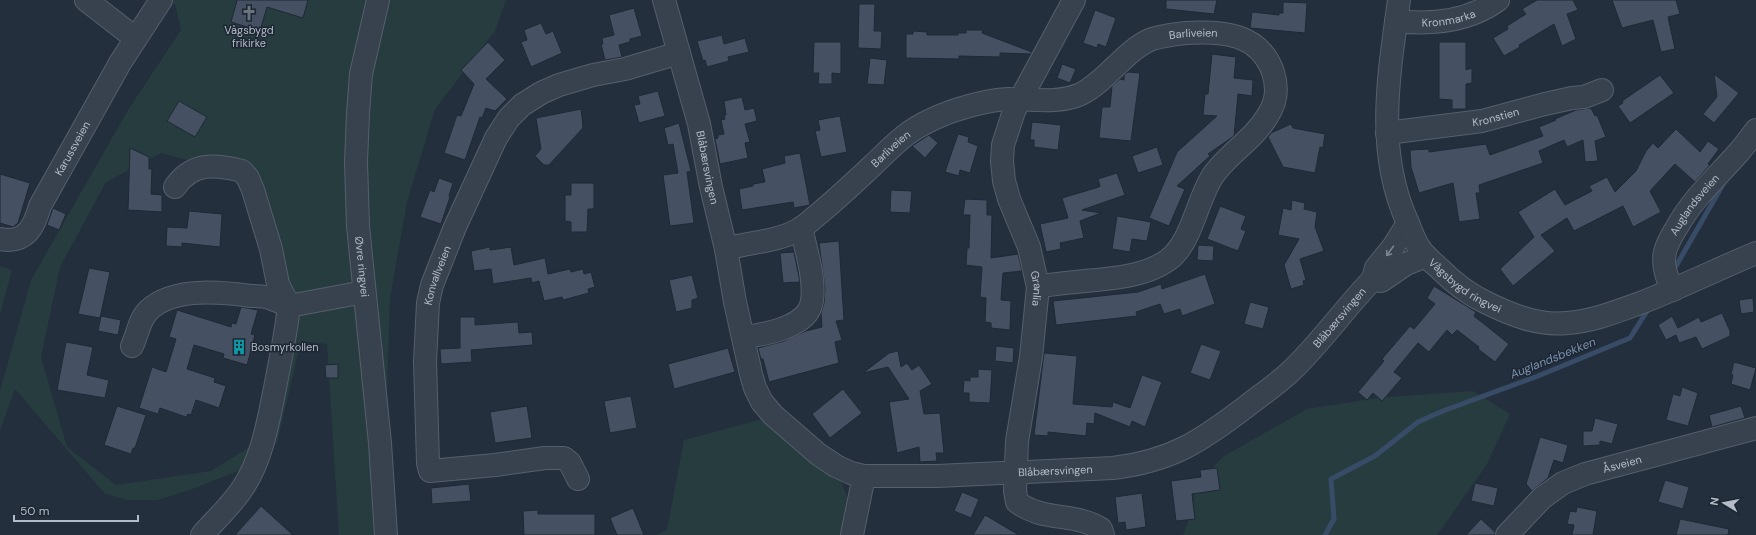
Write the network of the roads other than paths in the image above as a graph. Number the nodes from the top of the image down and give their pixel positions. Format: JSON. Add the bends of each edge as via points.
{"nodes":[{"id":1,"x":86,"y":0,"type":"edge"},
{"id":2,"x":161,"y":0,"type":"edge"},
{"id":3,"x":378,"y":0,"type":"edge"},
{"id":4,"x":664,"y":0,"type":"edge"},
{"id":5,"x":1074,"y":0,"type":"edge"},
{"id":6,"x":1498,"y":0,"type":"edge"},
{"id":7,"x":1398,"y":11,"type":"edge"},
{"id":8,"x":135,"y":38,"type":"junction"},
{"id":9,"x":679,"y":53,"type":"junction"},
{"id":10,"x":1602,"y":90,"type":"dead end"},
{"id":11,"x":1020,"y":100,"type":"junction"},
{"id":12,"x":1756,"y":130,"type":"edge"},
{"id":13,"x":1387,"y":132,"type":"junction"},
{"id":14,"x":175,"y":187,"type":"dead end"},
{"id":15,"x":1408,"y":223,"type":"junction"},
{"id":16,"x":801,"y":228,"type":"junction"},
{"id":17,"x":0,"y":239,"type":"edge"},
{"id":18,"x":726,"y":249,"type":"junction"},
{"id":19,"x":1756,"y":253,"type":"edge"},
{"id":20,"x":1426,"y":256,"type":"junction"},
{"id":21,"x":1373,"y":279,"type":"junction"},
{"id":22,"x":1038,"y":287,"type":"junction"},
{"id":23,"x":1674,"y":290,"type":"junction"},
{"id":24,"x":364,"y":292,"type":"junction"},
{"id":25,"x":289,"y":306,"type":"junction"},
{"id":26,"x":744,"y":337,"type":"junction"},
{"id":27,"x":132,"y":346,"type":"dead end"},
{"id":28,"x":1756,"y":428,"type":"edge"},
{"id":29,"x":1017,"y":473,"type":"junction"},
{"id":30,"x":864,"y":476,"type":"junction"},
{"id":31,"x":578,"y":479,"type":"dead end"},
{"id":32,"x":202,"y":535,"type":"edge"},
{"id":33,"x":386,"y":535,"type":"edge"},
{"id":34,"x":852,"y":535,"type":"edge"},
{"id":35,"x":1103,"y":535,"type":"edge"},
{"id":36,"x":1507,"y":535,"type":"edge"}],
"edges":[{"from":1,"to":8,"type":"street"},
{"from":2,"to":8,"type":"street","name":"Karussveien"},
{"from":3,"to":24,"type":"street","name":"Øvre ringvei","via":[[364,62],[358,113],[358,226]]},
{"from":4,"to":9,"type":"street","name":"Blåbærsvingen"},
{"from":5,"to":11,"type":"street","name":"Granlia"},
{"from":6,"to":7,"type":"street","name":"Kronmarka","via":[[1454,21],[1434,23]]},
{"from":7,"to":13,"type":"street","name":"Vågsbygd ringvei","via":[[1387,99]]},
{"from":8,"to":17,"type":"street","name":"Karussveien","via":[[40,206],[32,228],[25,236],[8,241]]},
{"from":9,"to":18,"type":"street","name":"Blåbærsvingen","via":[[699,124]]},
{"from":9,"to":31,"type":"street","name":"Konvallveien","via":[[559,85],[522,104],[496,138],[455,227],[432,285],[428,303],[425,374],[430,471],[564,458],[570,463]]},
{"from":10,"to":13,"type":"street","name":"Kronstien","via":[[1584,97],[1545,104],[1482,121]]},
{"from":11,"to":16,"type":"street","name":"Barliveien","via":[[1004,99],[948,112],[906,134],[832,203]]},
{"from":11,"to":22,"type":"street","name":"Granlia","via":[[1008,128],[1002,161],[1009,199],[1029,247]]},
{"from":11,"to":22,"type":"street","name":"Barliveien","via":[[1069,99],[1106,77],[1151,39],[1184,33],[1224,34],[1255,44],[1266,56],[1277,87],[1276,99],[1261,126],[1214,174],[1180,247],[1170,259],[1155,268],[1138,273]]},
{"from":12,"to":23,"type":"street","name":"Auglandsveien","via":[[1701,192],[1671,237],[1665,253],[1665,266],[1669,283]]},
{"from":13,"to":15,"type":"street","name":"Vågsbygd ringvei","via":[[1391,174]]},
{"from":14,"to":25,"type":"street","via":[[190,172],[202,166],[242,171],[253,190],[278,284]]},
{"from":15,"to":20,"type":"street","name":"Vågsbygd ringvei"},
{"from":15,"to":21,"type":"street","name":"Blåbærsvingen","one_way":true,"via":[[1376,268]]},
{"from":16,"to":18,"type":"street","name":"Barliveien","via":[[796,232],[768,240]]},
{"from":16,"to":26,"type":"street","via":[[812,291],[812,301],[806,313],[786,327]]},
{"from":18,"to":26,"type":"street","name":"Blåbærsvingen"},
{"from":19,"to":23,"type":"street","name":"Vågsbygd ringvei"},
{"from":20,"to":21,"type":"street","name":"Blåbærsvingen","via":[[1406,264],[1382,281]]},
{"from":20,"to":23,"type":"street","name":"Vågsbygd ringvei","via":[[1478,299],[1508,314],[1550,323],[1597,318]]},
{"from":21,"to":29,"type":"street","name":"Blåbærsvingen","via":[[1290,372],[1191,446],[1131,466]]},
{"from":22,"to":29,"type":"street","name":"Granlia","via":[[1017,441]]},
{"from":24,"to":25,"type":"street"},
{"from":24,"to":33,"type":"street","name":"Øvre ringvei","via":[[380,444]]},
{"from":25,"to":27,"type":"street","via":[[271,298],[235,294],[182,295],[165,300],[149,310],[141,322]]},
{"from":25,"to":32,"type":"street","via":[[284,345],[259,454],[240,493]]},
{"from":26,"to":30,"type":"street","name":"Blåbærsvingen","via":[[755,388],[773,415],[818,454],[836,466]]},
{"from":28,"to":36,"type":"street","name":"Åsveien","via":[[1604,468],[1563,483],[1542,498]]},
{"from":29,"to":30,"type":"street","name":"Blåbærsvingen"},
{"from":29,"to":35,"type":"street","name":"Granlia","via":[[1014,491],[1017,502],[1042,514],[1085,520],[1101,529]]},
{"from":30,"to":34,"type":"street"}]}
